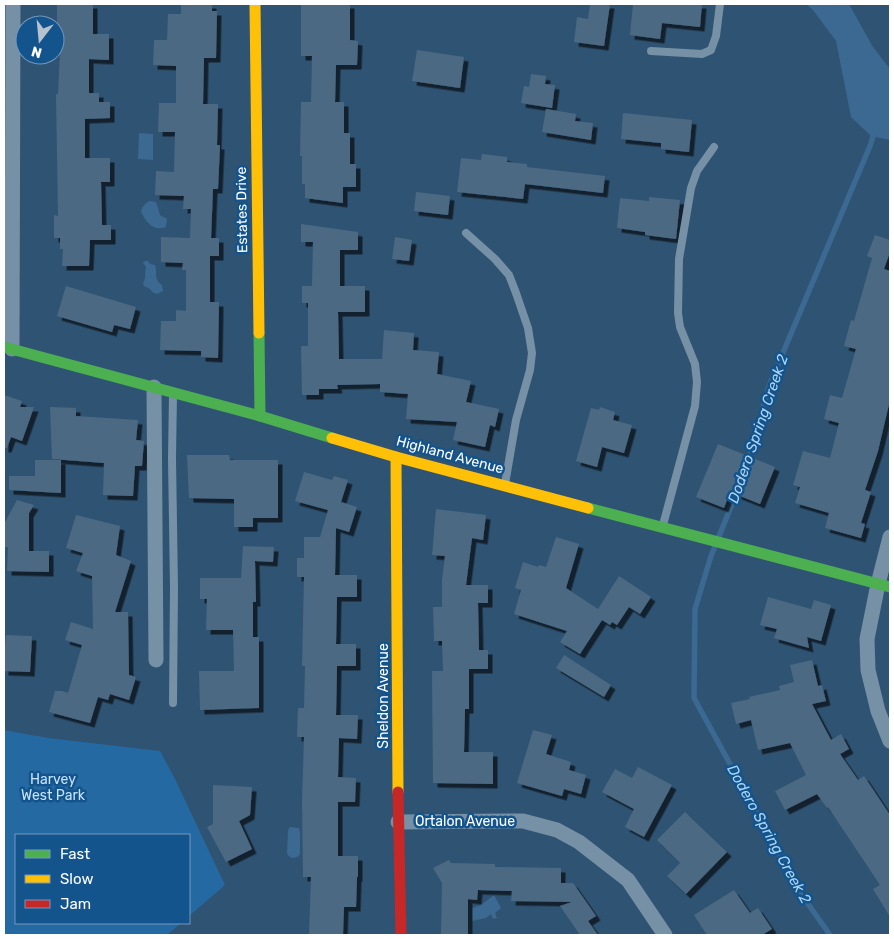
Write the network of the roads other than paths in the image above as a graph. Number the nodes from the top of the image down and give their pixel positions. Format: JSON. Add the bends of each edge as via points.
{"nodes":[{"id":1,"x":13,"y":4,"type":"edge"},
{"id":2,"x":254,"y":4,"type":"edge"},
{"id":3,"x":720,"y":4,"type":"edge"},
{"id":4,"x":651,"y":51,"type":"dead end"},
{"id":5,"x":714,"y":147,"type":"dead end"},
{"id":6,"x":466,"y":233,"type":"dead end"},
{"id":7,"x":8,"y":348,"type":"edge"},
{"id":8,"x":154,"y":387,"type":"junction"},
{"id":9,"x":173,"y":392,"type":"junction"},
{"id":10,"x":260,"y":416,"type":"junction"},
{"id":11,"x":396,"y":457,"type":"junction"},
{"id":12,"x":505,"y":485,"type":"junction"},
{"id":13,"x":662,"y":527,"type":"junction"},
{"id":14,"x":890,"y":537,"type":"edge"},
{"id":15,"x":884,"y":586,"type":"edge"},
{"id":16,"x":156,"y":660,"type":"dead end"},
{"id":17,"x":173,"y":703,"type":"dead end"},
{"id":18,"x":890,"y":741,"type":"edge"},
{"id":19,"x":398,"y":822,"type":"junction"},
{"id":20,"x":402,"y":935,"type":"edge"},
{"id":21,"x":665,"y":935,"type":"edge"}],
"edges":[{"from":1,"to":7,"type":"street"},
{"from":2,"to":10,"type":"street","name":"Estates Drive"},
{"from":3,"to":4,"type":"lane","via":[[711,50],[702,54]]},
{"from":5,"to":13,"type":"lane","via":[[697,171],[691,188],[679,259],[680,327],[695,364],[697,390]]},
{"from":6,"to":12,"type":"lane","via":[[509,275],[528,328],[532,353]]},
{"from":7,"to":8,"type":"street","name":"Highland Avenue"},
{"from":8,"to":9,"type":"street","name":"Highland Avenue"},
{"from":8,"to":16,"type":"street"},
{"from":9,"to":10,"type":"street","name":"Highland Avenue"},
{"from":9,"to":17,"type":"lane"},
{"from":10,"to":11,"type":"street","name":"Highland Avenue"},
{"from":11,"to":12,"type":"street","name":"Highland Avenue"},
{"from":11,"to":19,"type":"street","name":"Sheldon Avenue"},
{"from":12,"to":13,"type":"street","name":"Highland Avenue"},
{"from":13,"to":15,"type":"street","name":"Highland Avenue"},
{"from":14,"to":15,"type":"street"},
{"from":15,"to":18,"type":"street","via":[[867,639],[868,670],[878,712]]},
{"from":19,"to":20,"type":"street","name":"Sheldon Avenue"},
{"from":19,"to":21,"type":"street","name":"Ortalon Avenue","via":[[523,821],[557,830],[579,842],[628,880]]}]}
